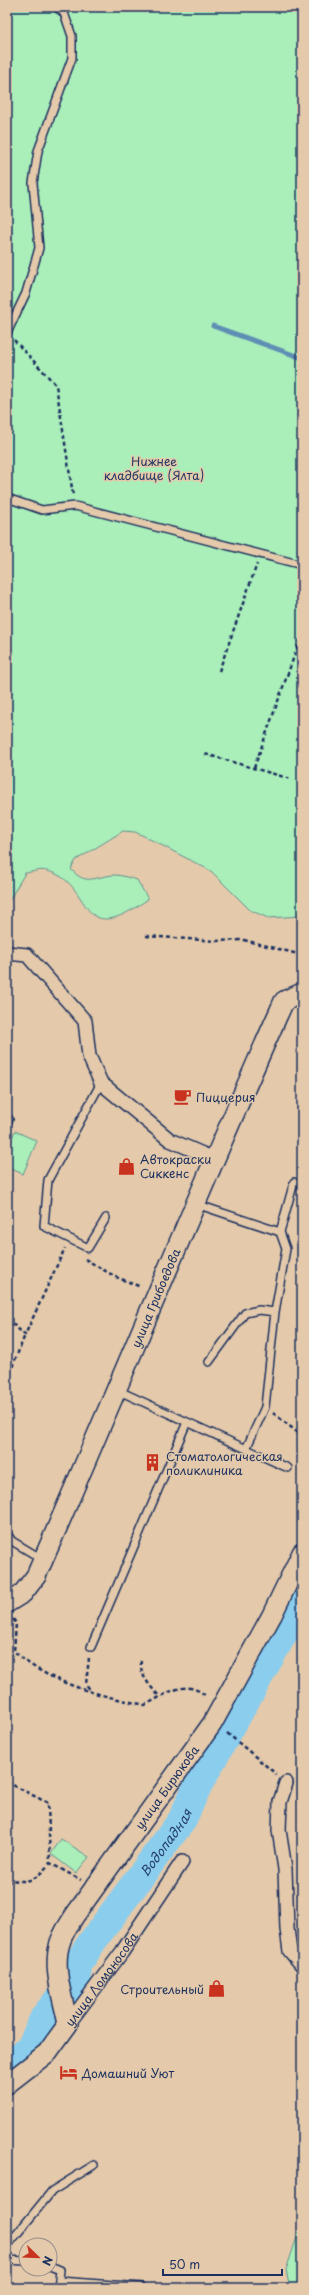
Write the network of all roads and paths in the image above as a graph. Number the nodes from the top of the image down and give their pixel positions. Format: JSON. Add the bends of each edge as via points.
{"nodes":[{"id":1,"x":56,"y":7,"type":"edge"},
{"id":2,"x":7,"y":332,"type":"edge"},
{"id":3,"x":7,"y":498,"type":"edge"},
{"id":4,"x":75,"y":506,"type":"junction"},
{"id":5,"x":261,"y":554,"type":"junction"},
{"id":6,"x":302,"y":565,"type":"edge"},
{"id":7,"x":302,"y":634,"type":"edge"},
{"id":8,"x":219,"y":671,"type":"dead end"},
{"id":9,"x":205,"y":754,"type":"dead end"},
{"id":10,"x":254,"y":768,"type":"junction"},
{"id":11,"x":291,"y":779,"type":"dead end"},
{"id":12,"x":146,"y":936,"type":"dead end"},
{"id":13,"x":7,"y":953,"type":"edge"},
{"id":14,"x":302,"y":955,"type":"edge"},
{"id":15,"x":302,"y":993,"type":"edge"},
{"id":16,"x":101,"y":1083,"type":"junction"},
{"id":17,"x":214,"y":1159,"type":"junction"},
{"id":18,"x":294,"y":1182,"type":"dead end"},
{"id":19,"x":195,"y":1204,"type":"junction"},
{"id":20,"x":106,"y":1218,"type":"dead end"},
{"id":21,"x":280,"y":1232,"type":"junction"},
{"id":22,"x":72,"y":1250,"type":"dead end"},
{"id":23,"x":84,"y":1258,"type":"dead end"},
{"id":24,"x":158,"y":1295,"type":"junction"},
{"id":25,"x":275,"y":1312,"type":"junction"},
{"id":26,"x":7,"y":1319,"type":"edge"},
{"id":27,"x":25,"y":1335,"type":"junction"},
{"id":28,"x":209,"y":1362,"type":"dead end"},
{"id":29,"x":7,"y":1380,"type":"edge"},
{"id":30,"x":117,"y":1390,"type":"junction"},
{"id":31,"x":264,"y":1407,"type":"junction"},
{"id":32,"x":187,"y":1422,"type":"junction"},
{"id":33,"x":302,"y":1436,"type":"edge"},
{"id":34,"x":246,"y":1449,"type":"junction"},
{"id":35,"x":288,"y":1468,"type":"dead end"},
{"id":36,"x":7,"y":1534,"type":"edge"},
{"id":37,"x":302,"y":1553,"type":"edge"},
{"id":38,"x":43,"y":1559,"type":"junction"},
{"id":39,"x":9,"y":1610,"type":"edge"},
{"id":40,"x":91,"y":1647,"type":"joint"},
{"id":41,"x":141,"y":1661,"type":"dead end"},
{"id":42,"x":91,"y":1692,"type":"junction"},
{"id":43,"x":160,"y":1698,"type":"junction"},
{"id":44,"x":220,"y":1710,"type":"junction"},
{"id":45,"x":234,"y":1737,"type":"dead end"},
{"id":46,"x":7,"y":1782,"type":"edge"},
{"id":47,"x":286,"y":1782,"type":"joint"},
{"id":48,"x":182,"y":1862,"type":"dead end"},
{"id":49,"x":50,"y":1863,"type":"junction"},
{"id":50,"x":7,"y":1883,"type":"edge"},
{"id":51,"x":94,"y":1888,"type":"junction"},
{"id":52,"x":302,"y":1965,"type":"edge"},
{"id":53,"x":68,"y":2024,"type":"junction"},
{"id":54,"x":7,"y":2084,"type":"edge"},
{"id":55,"x":94,"y":2166,"type":"dead end"},
{"id":56,"x":7,"y":2246,"type":"edge"},
{"id":57,"x":7,"y":2260,"type":"edge"},
{"id":58,"x":18,"y":2261,"type":"edge"},
{"id":59,"x":58,"y":2269,"type":"edge"},
{"id":60,"x":58,"y":2284,"type":"edge"},
{"id":61,"x":142,"y":2287,"type":"edge"}],
"edges":[{"from":1,"to":2,"type":"lane","via":[[64,14],[72,36],[72,58],[38,151],[33,183],[39,248],[26,293]]},
{"from":2,"to":4,"type":"path","via":[[56,385]]},
{"from":3,"to":4,"type":"lane","via":[[42,510]]},
{"from":4,"to":5,"type":"lane"},
{"from":5,"to":6,"type":"lane"},
{"from":5,"to":8,"type":"path"},
{"from":7,"to":10,"type":"path"},
{"from":9,"to":10,"type":"path"},
{"from":10,"to":11,"type":"path"},
{"from":12,"to":14,"type":"path","via":[[215,941],[244,940]]},
{"from":13,"to":16,"type":"street","via":[[27,955],[85,1021],[90,1056]]},
{"from":15,"to":17,"type":"street","name":"улица Грибоедова","via":[[284,1001]]},
{"from":16,"to":17,"type":"street","via":[[170,1140]]},
{"from":16,"to":20,"type":"lane","via":[[48,1180],[44,1226],[88,1248]]},
{"from":17,"to":19,"type":"street","name":"улица Грибоедова"},
{"from":18,"to":21,"type":"lane"},
{"from":19,"to":21,"type":"lane"},
{"from":19,"to":24,"type":"street","name":"улица Грибоедова"},
{"from":21,"to":25,"type":"lane","via":[[286,1249]]},
{"from":22,"to":27,"type":"path","via":[[66,1246]]},
{"from":23,"to":24,"type":"path"},
{"from":24,"to":30,"type":"street","name":"улица Грибоедова"},
{"from":25,"to":28,"type":"lane","via":[[259,1310],[245,1313]]},
{"from":25,"to":31,"type":"lane"},
{"from":26,"to":27,"type":"path"},
{"from":27,"to":29,"type":"path"},
{"from":30,"to":32,"type":"lane"},
{"from":30,"to":38,"type":"street","name":"улица Грибоедова"},
{"from":31,"to":33,"type":"path"},
{"from":31,"to":34,"type":"lane"},
{"from":32,"to":34,"type":"lane"},
{"from":32,"to":40,"type":"lane"},
{"from":34,"to":35,"type":"lane"},
{"from":36,"to":38,"type":"lane","via":[[12,1542]]},
{"from":37,"to":44,"type":"street","name":"улица Бирюкова","via":[[272,1615]]},
{"from":38,"to":39,"type":"street","name":"улица Грибоедова","via":[[36,1576]]},
{"from":39,"to":42,"type":"path","via":[[16,1623],[14,1651],[26,1663]]},
{"from":40,"to":42,"type":"path","via":[[86,1684]]},
{"from":41,"to":43,"type":"path","via":[[140,1667],[148,1684]]},
{"from":42,"to":43,"type":"path","via":[[145,1705]]},
{"from":43,"to":44,"type":"path","via":[[179,1687],[198,1689]]},
{"from":44,"to":51,"type":"street","name":"улица Бирюкова"},
{"from":45,"to":47,"type":"path"},
{"from":46,"to":49,"type":"path","via":[[48,1803]]},
{"from":47,"to":52,"type":"street","via":[[280,1802],[279,1830],[285,1868],[287,1929],[290,1951]]},
{"from":48,"to":53,"type":"street","name":"улица Ломоносова","via":[[122,1952]]},
{"from":49,"to":50,"type":"path","via":[[38,1876],[25,1883],[12,1880]]},
{"from":49,"to":51,"type":"path"},
{"from":51,"to":53,"type":"street","name":"улица Бирюкова","via":[[61,1940],[58,1954],[58,1976]]},
{"from":53,"to":54,"type":"street","name":"улица Ломоносова","via":[[47,2053]]},
{"from":55,"to":56,"type":"lane","via":[[52,2191]]},
{"from":57,"to":58,"type":"lane"},
{"from":59,"to":60,"type":"lane"},
{"from":60,"to":61,"type":"lane"}]}
